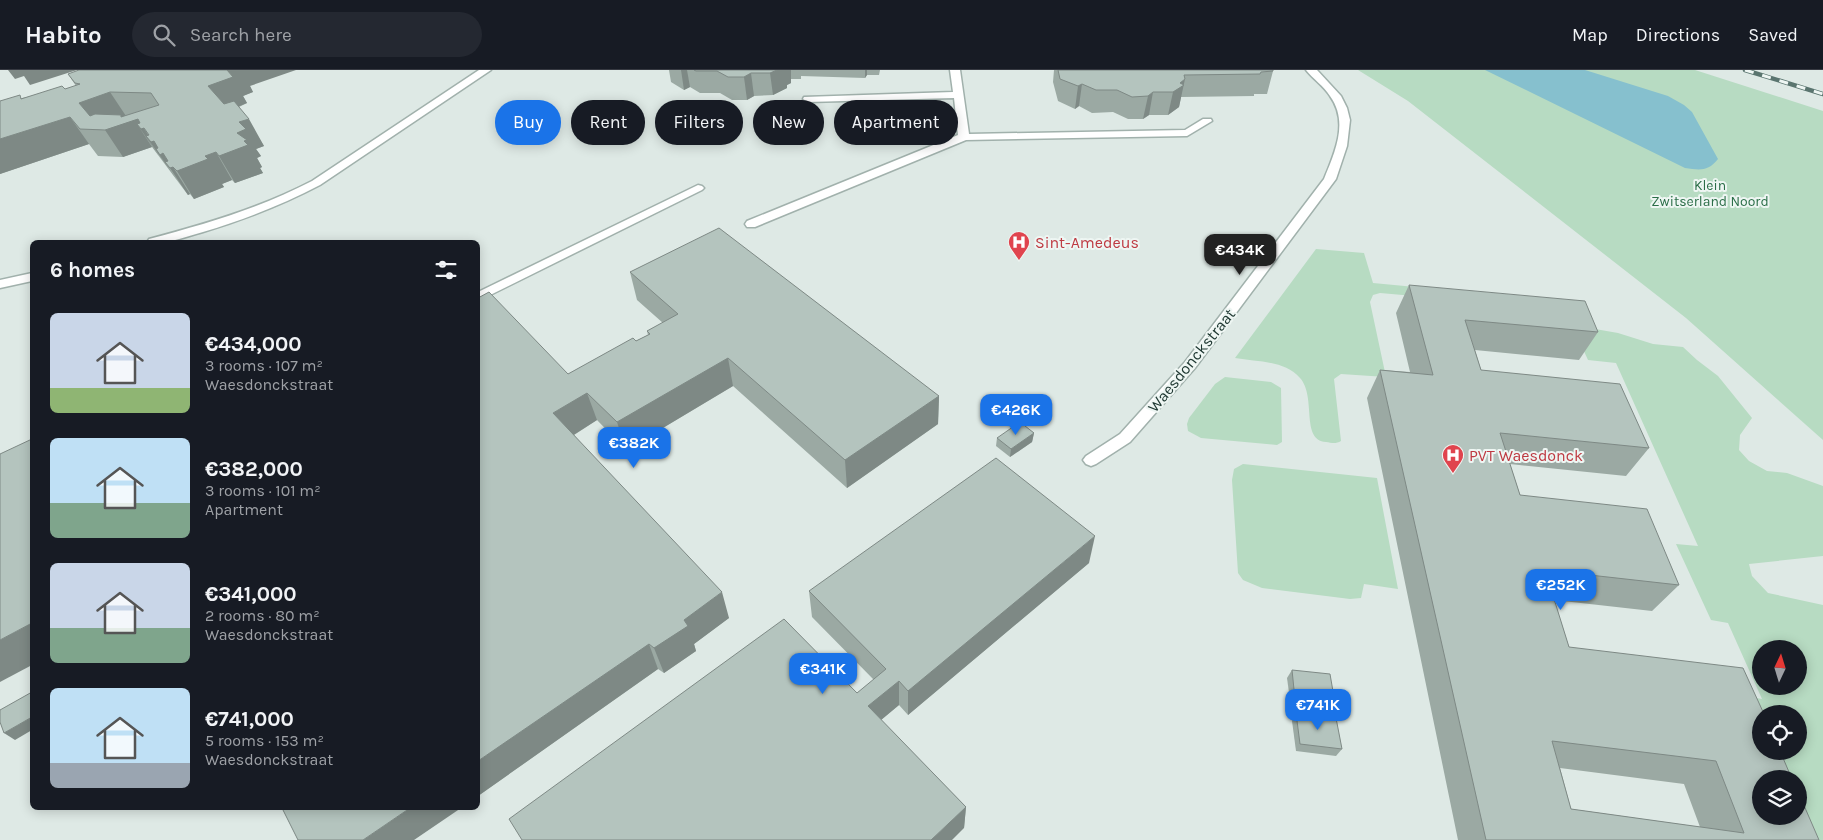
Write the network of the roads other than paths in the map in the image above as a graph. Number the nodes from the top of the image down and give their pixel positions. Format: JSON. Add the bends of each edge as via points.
{"nodes":[{"id":1,"x":486,"y":70,"type":"edge"},
{"id":2,"x":955,"y":70,"type":"edge"},
{"id":3,"x":1311,"y":70,"type":"edge"},
{"id":4,"x":958,"y":95,"type":"junction"},
{"id":5,"x":808,"y":99,"type":"dead end"},
{"id":6,"x":1207,"y":121,"type":"dead end"},
{"id":7,"x":964,"y":137,"type":"junction"},
{"id":8,"x":698,"y":188,"type":"dead end"},
{"id":9,"x":751,"y":224,"type":"dead end"},
{"id":10,"x":160,"y":240,"type":"edge"},
{"id":11,"x":30,"y":277,"type":"edge"},
{"id":12,"x":0,"y":284,"type":"edge"},
{"id":13,"x":480,"y":296,"type":"edge"},
{"id":14,"x":1091,"y":460,"type":"dead end"}],
"edges":[{"from":1,"to":10,"type":"street","via":[[290,198],[228,221]]},
{"from":2,"to":4,"type":"street"},
{"from":3,"to":14,"type":"street","name":"Waesdonckstraat","via":[[1334,92],[1344,109],[1341,152],[1330,179],[1190,365],[1125,438]]},
{"from":4,"to":5,"type":"street"},
{"from":4,"to":7,"type":"street"},
{"from":6,"to":7,"type":"street","via":[[1187,133]]},
{"from":7,"to":9,"type":"street"},
{"from":8,"to":13,"type":"street"},
{"from":11,"to":12,"type":"street"}]}
